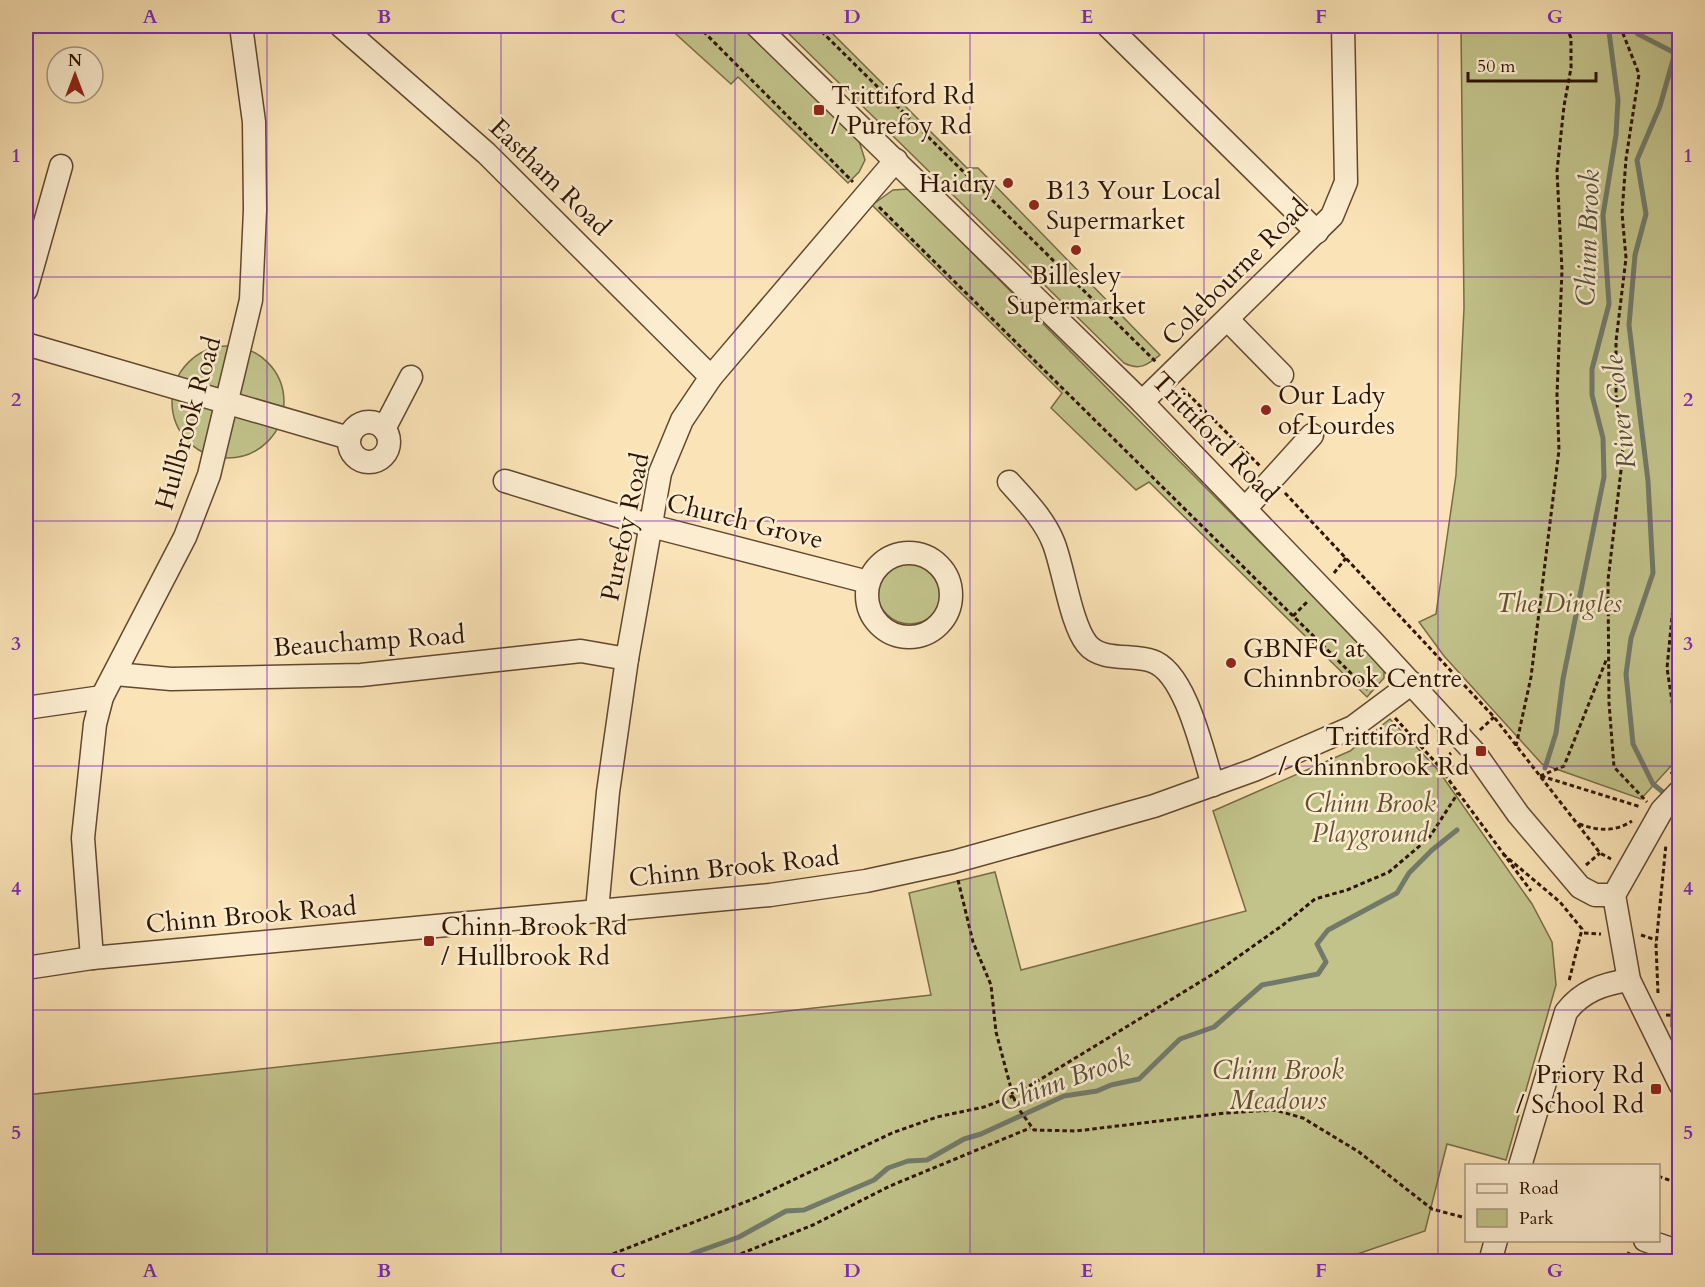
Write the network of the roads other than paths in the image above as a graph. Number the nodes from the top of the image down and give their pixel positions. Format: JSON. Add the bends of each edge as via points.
{"nodes":[{"id":1,"x":241,"y":26,"type":"edge"},
{"id":2,"x":341,"y":26,"type":"edge"},
{"id":3,"x":757,"y":26,"type":"edge"},
{"id":4,"x":1108,"y":26,"type":"edge"},
{"id":5,"x":1343,"y":26,"type":"edge"},
{"id":6,"x":896,"y":160,"type":"junction"},
{"id":7,"x":61,"y":166,"type":"dead end"},
{"id":8,"x":1317,"y":232,"type":"junction"},
{"id":9,"x":26,"y":290,"type":"edge"},
{"id":10,"x":1228,"y":320,"type":"junction"},
{"id":11,"x":26,"y":344,"type":"edge"},
{"id":12,"x":1282,"y":375,"type":"dead end"},
{"id":13,"x":411,"y":377,"type":"dead end"},
{"id":14,"x":711,"y":377,"type":"junction"},
{"id":15,"x":228,"y":401,"type":"junction"},
{"id":16,"x":1142,"y":402,"type":"junction"},
{"id":17,"x":384,"y":429,"type":"junction"},
{"id":18,"x":1312,"y":435,"type":"dead end"},
{"id":19,"x":349,"y":438,"type":"junction"},
{"id":20,"x":505,"y":480,"type":"dead end"},
{"id":21,"x":1009,"y":482,"type":"dead end"},
{"id":22,"x":1245,"y":509,"type":"junction"},
{"id":23,"x":651,"y":526,"type":"junction"},
{"id":24,"x":868,"y":582,"type":"dead end"},
{"id":25,"x":627,"y":659,"type":"junction"},
{"id":26,"x":115,"y":674,"type":"junction"},
{"id":27,"x":1412,"y":683,"type":"junction"},
{"id":28,"x":102,"y":698,"type":"junction"},
{"id":29,"x":26,"y":708,"type":"edge"},
{"id":30,"x":1212,"y":785,"type":"junction"},
{"id":31,"x":1680,"y":790,"type":"edge"},
{"id":32,"x":1614,"y":895,"type":"junction"},
{"id":33,"x":597,"y":910,"type":"junction"},
{"id":34,"x":92,"y":958,"type":"junction"},
{"id":35,"x":26,"y":968,"type":"edge"},
{"id":36,"x":1629,"y":980,"type":"junction"},
{"id":37,"x":1680,"y":1084,"type":"edge"},
{"id":38,"x":1521,"y":1164,"type":"edge"},
{"id":39,"x":1495,"y":1242,"type":"edge"},
{"id":40,"x":1651,"y":1242,"type":"edge"},
{"id":41,"x":1680,"y":1246,"type":"edge"},
{"id":42,"x":1490,"y":1262,"type":"edge"}],
"edges":[{"from":1,"to":15,"type":"street","name":"Hullbrook Road","via":[[254,122],[255,210],[251,300]]},
{"from":2,"to":14,"type":"street","name":"Eastham Road","via":[[486,153]]},
{"from":3,"to":6,"type":"street","name":"Trittiford Road"},
{"from":4,"to":8,"type":"street"},
{"from":5,"to":8,"type":"street","name":"Colebourne Road","via":[[1346,182],[1332,216]]},
{"from":6,"to":14,"type":"street","name":"Purefoy Road"},
{"from":6,"to":16,"type":"street","name":"Trittiford Road"},
{"from":7,"to":9,"type":"street"},
{"from":8,"to":10,"type":"street","name":"Colebourne Road"},
{"from":10,"to":12,"type":"street"},
{"from":10,"to":16,"type":"street","name":"Colebourne Road"},
{"from":11,"to":15,"type":"street"},
{"from":13,"to":17,"type":"street"},
{"from":14,"to":23,"type":"street","name":"Purefoy Road","via":[[682,420],[660,473]]},
{"from":15,"to":19,"type":"street"},
{"from":15,"to":26,"type":"street","name":"Hullbrook Road","via":[[209,475],[185,537]]},
{"from":16,"to":22,"type":"street","name":"Trittiford Road"},
{"from":17,"to":19,"type":"street","via":[[373,422],[361,423]]},
{"from":17,"to":19,"type":"street","via":[[389,448],[374,462],[354,457]]},
{"from":18,"to":22,"type":"street"},
{"from":20,"to":23,"type":"street","name":"Church Grove"},
{"from":21,"to":30,"type":"street","via":[[1047,530],[1088,645],[1098,652],[1154,661],[1181,692]]},
{"from":22,"to":27,"type":"street","name":"Trittiford Road"},
{"from":23,"to":24,"type":"street","name":"Church Grove"},
{"from":23,"to":25,"type":"street","name":"Purefoy Road"},
{"from":25,"to":26,"type":"street","name":"Beauchamp Road","via":[[581,651],[361,675],[171,679]]},
{"from":25,"to":33,"type":"street","name":"Purefoy Road","via":[[608,792]]},
{"from":26,"to":28,"type":"street","name":"Hullbrook Road"},
{"from":27,"to":30,"type":"street","name":"Chinn Brook Road","via":[[1353,727]]},
{"from":27,"to":32,"type":"street","name":"Trittiford Road","via":[[1475,753],[1518,814],[1580,887],[1596,895]]},
{"from":28,"to":29,"type":"street"},
{"from":28,"to":34,"type":"street","name":"Hullbrook Road","via":[[95,724],[83,838]]},
{"from":30,"to":33,"type":"street","name":"Chinn Brook Road","via":[[1154,806],[953,862],[770,895]]},
{"from":31,"to":32,"type":"street","via":[[1651,807]]},
{"from":32,"to":36,"type":"street"},
{"from":33,"to":34,"type":"street","name":"Chinn Brook Road"},
{"from":34,"to":35,"type":"street","name":"Chinn Brook Road"},
{"from":36,"to":37,"type":"street"},
{"from":36,"to":38,"type":"street","via":[[1576,998],[1566,1012]]},
{"from":39,"to":42,"type":"street"},
{"from":40,"to":41,"type":"street","via":[[1674,1250]]}]}
